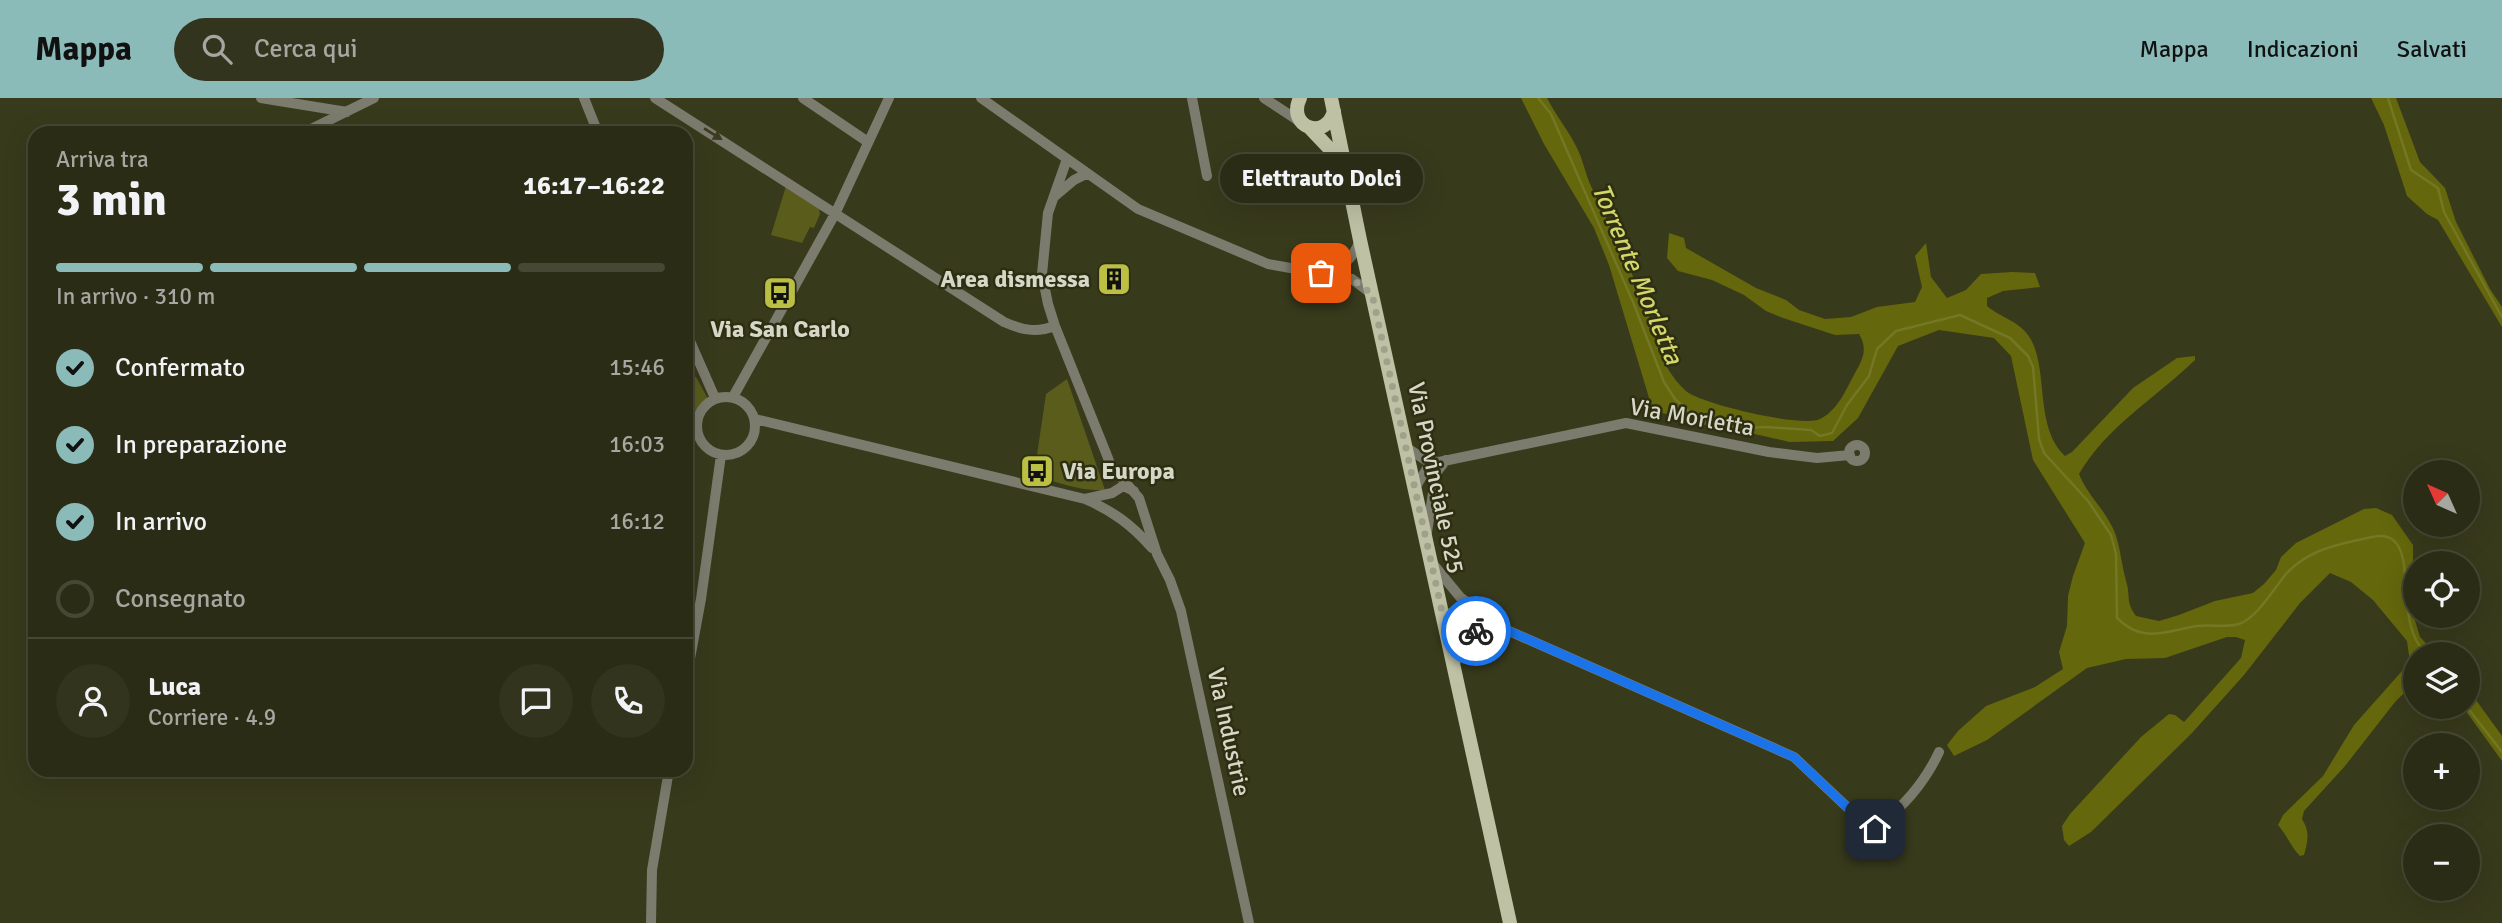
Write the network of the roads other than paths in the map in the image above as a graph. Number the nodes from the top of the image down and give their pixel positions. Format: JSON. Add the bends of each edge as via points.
{"nodes":[{"id":1,"x":261,"y":98,"type":"edge"},
{"id":2,"x":374,"y":98,"type":"edge"},
{"id":3,"x":584,"y":98,"type":"edge"},
{"id":4,"x":655,"y":98,"type":"edge"},
{"id":5,"x":803,"y":98,"type":"edge"},
{"id":6,"x":889,"y":98,"type":"edge"},
{"id":7,"x":981,"y":98,"type":"edge"},
{"id":8,"x":1192,"y":98,"type":"edge"},
{"id":9,"x":1264,"y":98,"type":"edge"},
{"id":10,"x":1300,"y":98,"type":"edge"},
{"id":11,"x":1332,"y":101,"type":"edge"},
{"id":12,"x":347,"y":112,"type":"junction"},
{"id":13,"x":1306,"y":125,"type":"junction"},
{"id":14,"x":318,"y":126,"type":"edge"},
{"id":15,"x":595,"y":126,"type":"edge"},
{"id":16,"x":868,"y":142,"type":"junction"},
{"id":17,"x":1067,"y":159,"type":"junction"},
{"id":18,"x":1345,"y":165,"type":"junction"},
{"id":19,"x":1086,"y":174,"type":"junction"},
{"id":20,"x":1208,"y":176,"type":"dead end"},
{"id":21,"x":1055,"y":196,"type":"junction"},
{"id":22,"x":835,"y":212,"type":"junction"},
{"id":23,"x":1360,"y":240,"type":"junction"},
{"id":24,"x":1321,"y":273,"type":"junction"},
{"id":25,"x":1372,"y":294,"type":"junction"},
{"id":26,"x":1055,"y":326,"type":"junction"},
{"id":27,"x":693,"y":348,"type":"edge"},
{"id":28,"x":733,"y":397,"type":"junction"},
{"id":29,"x":715,"y":398,"type":"junction"},
{"id":30,"x":755,"y":419,"type":"junction"},
{"id":31,"x":1407,"y":448,"type":"junction"},
{"id":32,"x":721,"y":455,"type":"junction"},
{"id":33,"x":1850,"y":455,"type":"dead end"},
{"id":34,"x":1442,"y":461,"type":"junction"},
{"id":35,"x":1111,"y":466,"type":"junction"},
{"id":36,"x":1415,"y":488,"type":"junction"},
{"id":37,"x":1113,"y":492,"type":"junction"},
{"id":38,"x":1137,"y":495,"type":"junction"},
{"id":39,"x":1085,"y":499,"type":"junction"},
{"id":40,"x":1115,"y":513,"type":"junction"},
{"id":41,"x":1427,"y":538,"type":"junction"},
{"id":42,"x":1157,"y":554,"type":"junction"},
{"id":43,"x":1432,"y":562,"type":"junction"},
{"id":44,"x":1478,"y":610,"type":"junction"},
{"id":45,"x":1443,"y":616,"type":"junction"},
{"id":46,"x":1507,"y":630,"type":"junction"},
{"id":47,"x":1481,"y":633,"type":"junction"},
{"id":48,"x":693,"y":642,"type":"edge"},
{"id":49,"x":1454,"y":665,"type":"junction"},
{"id":50,"x":1939,"y":752,"type":"dead end"},
{"id":51,"x":668,"y":777,"type":"edge"},
{"id":52,"x":651,"y":923,"type":"edge"},
{"id":53,"x":1249,"y":923,"type":"edge"},
{"id":54,"x":1510,"y":923,"type":"edge"}],
"edges":[{"from":1,"to":12,"type":"street"},
{"from":2,"to":12,"type":"street"},
{"from":3,"to":15,"type":"street"},
{"from":4,"to":22,"type":"street","one_way":true},
{"from":5,"to":16,"type":"street"},
{"from":6,"to":16,"type":"street"},
{"from":7,"to":17,"type":"street"},
{"from":8,"to":20,"type":"street"},
{"from":9,"to":13,"type":"street"},
{"from":10,"to":13,"type":"main road","via":[[1296,111]]},
{"from":11,"to":13,"type":"main road","name":"Via Provinciale 525","via":[[1326,124],[1318,128]]},
{"from":11,"to":18,"type":"main road","name":"Via Provinciale 525"},
{"from":12,"to":14,"type":"street"},
{"from":13,"to":18,"type":"main road"},
{"from":16,"to":22,"type":"street"},
{"from":17,"to":19,"type":"street"},
{"from":17,"to":21,"type":"street","name":"Via Industrie"},
{"from":18,"to":23,"type":"main road","name":"Via Provinciale 525"},
{"from":19,"to":21,"type":"street"},
{"from":19,"to":24,"type":"street","via":[[1138,209],[1268,264]]},
{"from":21,"to":26,"type":"street","name":"Via Industrie","via":[[1043,242],[1042,274]]},
{"from":22,"to":26,"type":"street","via":[[1004,322],[1021,330]]},
{"from":22,"to":28,"type":"street"},
{"from":23,"to":24,"type":"street","via":[[1348,262]]},
{"from":23,"to":25,"type":"main road","name":"Via Provinciale 525"},
{"from":24,"to":25,"type":"street","via":[[1352,279]]},
{"from":25,"to":31,"type":"main road","name":"Via Provinciale 525"},
{"from":26,"to":35,"type":"street","name":"Via Industrie"},
{"from":27,"to":29,"type":"street"},
{"from":28,"to":29,"type":"street"},
{"from":28,"to":30,"type":"street","via":[[744,402]]},
{"from":29,"to":32,"type":"street","via":[[699,413],[697,433],[706,448]]},
{"from":30,"to":32,"type":"street","via":[[748,445]]},
{"from":30,"to":39,"type":"street"},
{"from":31,"to":34,"type":"street","via":[[1427,461]]},
{"from":31,"to":36,"type":"main road","name":"Via Provinciale 525"},
{"from":32,"to":48,"type":"street"},
{"from":33,"to":34,"type":"street","name":"Via Morletta","via":[[1805,457],[1626,423]]},
{"from":34,"to":36,"type":"street","via":[[1426,470]]},
{"from":34,"to":41,"type":"street","via":[[1436,473]]},
{"from":35,"to":37,"type":"street","name":"Via Industrie"},
{"from":35,"to":38,"type":"street","name":"Via Industrie"},
{"from":36,"to":41,"type":"main road","name":"Via Provinciale 525"},
{"from":37,"to":38,"type":"street","via":[[1123,486]]},
{"from":37,"to":39,"type":"street"},
{"from":37,"to":40,"type":"street","name":"Via Industrie","via":[[1109,500]]},
{"from":38,"to":40,"type":"street","via":[[1133,514]]},
{"from":38,"to":42,"type":"street","name":"Via Industrie"},
{"from":39,"to":40,"type":"street"},
{"from":40,"to":42,"type":"street","name":"Via Industrie"},
{"from":41,"to":43,"type":"main road","name":"Via Provinciale 525"},
{"from":42,"to":53,"type":"street","name":"Via Industrie","via":[[1181,611]]},
{"from":43,"to":44,"type":"street","via":[[1460,597]]},
{"from":43,"to":45,"type":"main road","name":"Via Provinciale 525"},
{"from":44,"to":45,"type":"street","via":[[1466,608]]},
{"from":44,"to":46,"type":"street"},
{"from":45,"to":47,"type":"street"},
{"from":45,"to":49,"type":"main road","name":"Via Provinciale 525"},
{"from":46,"to":47,"type":"street"},
{"from":46,"to":50,"type":"street","via":[[1794,757],[1875,829],[1929,774]]},
{"from":47,"to":49,"type":"street","via":[[1465,644]]},
{"from":49,"to":54,"type":"main road","name":"Via Provinciale 525"},
{"from":51,"to":52,"type":"street","via":[[652,870]]}]}
